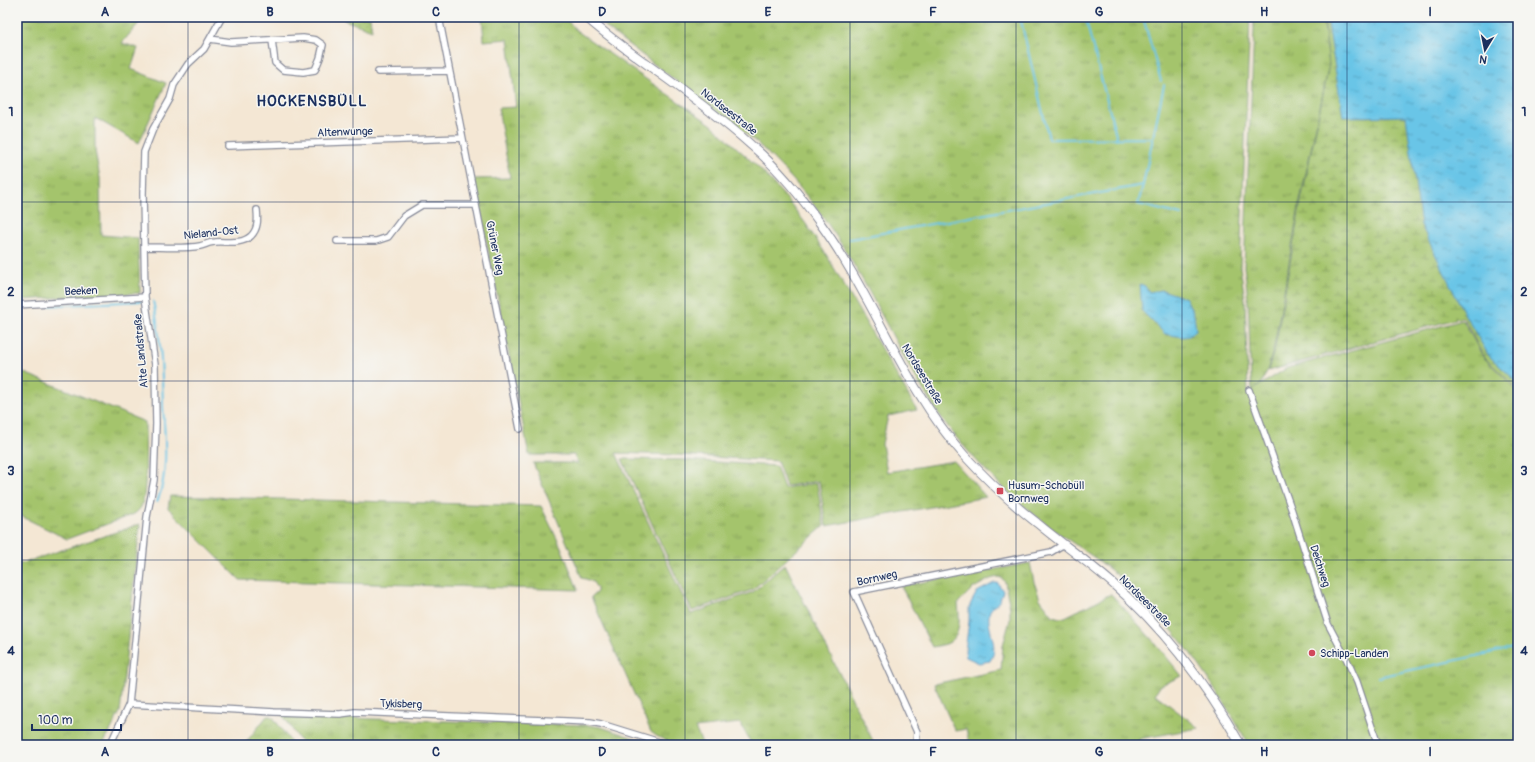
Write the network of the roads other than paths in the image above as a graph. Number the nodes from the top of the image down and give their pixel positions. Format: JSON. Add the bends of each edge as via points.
{"nodes":[{"id":1,"x":222,"y":17,"type":"edge"},
{"id":2,"x":439,"y":17,"type":"edge"},
{"id":3,"x":586,"y":17,"type":"edge"},
{"id":4,"x":210,"y":39,"type":"junction"},
{"id":5,"x":272,"y":40,"type":"junction"},
{"id":6,"x":448,"y":71,"type":"junction"},
{"id":7,"x":378,"y":72,"type":"dead end"},
{"id":8,"x":462,"y":138,"type":"junction"},
{"id":9,"x":228,"y":146,"type":"dead end"},
{"id":10,"x":476,"y":205,"type":"junction"},
{"id":11,"x":257,"y":210,"type":"dead end"},
{"id":12,"x":337,"y":241,"type":"dead end"},
{"id":13,"x":144,"y":247,"type":"junction"},
{"id":14,"x":145,"y":297,"type":"junction"},
{"id":15,"x":17,"y":305,"type":"edge"},
{"id":16,"x":1249,"y":390,"type":"dead end"},
{"id":17,"x":520,"y":429,"type":"dead end"},
{"id":18,"x":1064,"y":544,"type":"junction"},
{"id":19,"x":129,"y":704,"type":"junction"},
{"id":20,"x":110,"y":745,"type":"edge"},
{"id":21,"x":669,"y":745,"type":"edge"},
{"id":22,"x":916,"y":745,"type":"edge"},
{"id":23,"x":1240,"y":745,"type":"edge"},
{"id":24,"x":1378,"y":745,"type":"edge"}],
"edges":[{"from":1,"to":4,"type":"street","name":"Alte Landstraße"},
{"from":2,"to":6,"type":"street","name":"Grüner Weg"},
{"from":3,"to":18,"type":"main road","name":"Nordseestraße","via":[[753,146],[779,172],[821,224],[848,265],[925,404],[963,454],[1000,491]]},
{"from":4,"to":5,"type":"street","via":[[231,42]]},
{"from":4,"to":13,"type":"street","name":"Alte Landstraße","via":[[174,85],[170,99],[153,129],[144,152]]},
{"from":5,"to":5,"type":"street","via":[[316,40],[323,45],[315,70],[283,70],[276,63]]},
{"from":6,"to":7,"type":"street"},
{"from":6,"to":8,"type":"street","name":"Grüner Weg"},
{"from":8,"to":9,"type":"street","name":"Altenwunge"},
{"from":8,"to":10,"type":"street","name":"Grüner Weg"},
{"from":10,"to":12,"type":"street","via":[[422,205],[404,216],[388,238]]},
{"from":10,"to":17,"type":"street","name":"Grüner Weg"},
{"from":11,"to":13,"type":"street","name":"Nieland-Ost","via":[[258,224],[246,240],[213,242],[200,246]]},
{"from":13,"to":14,"type":"street","name":"Alte Landstraße"},
{"from":14,"to":15,"type":"street","name":"Beeken"},
{"from":14,"to":19,"type":"street","name":"Alte Landstraße","via":[[155,365],[154,480],[147,517]]},
{"from":16,"to":24,"type":"street","name":"Deichweg","via":[[1292,511],[1328,624],[1357,682]]},
{"from":18,"to":22,"type":"street","name":"Bornweg","via":[[1051,552],[854,592],[917,732]]},
{"from":18,"to":23,"type":"main road","name":"Nordseestraße","via":[[1110,581],[1156,626],[1214,701]]},
{"from":19,"to":20,"type":"street","name":"Alte Landstraße"},
{"from":19,"to":21,"type":"street","name":"Tykisberg","via":[[274,712],[355,712],[590,722]]}]}
